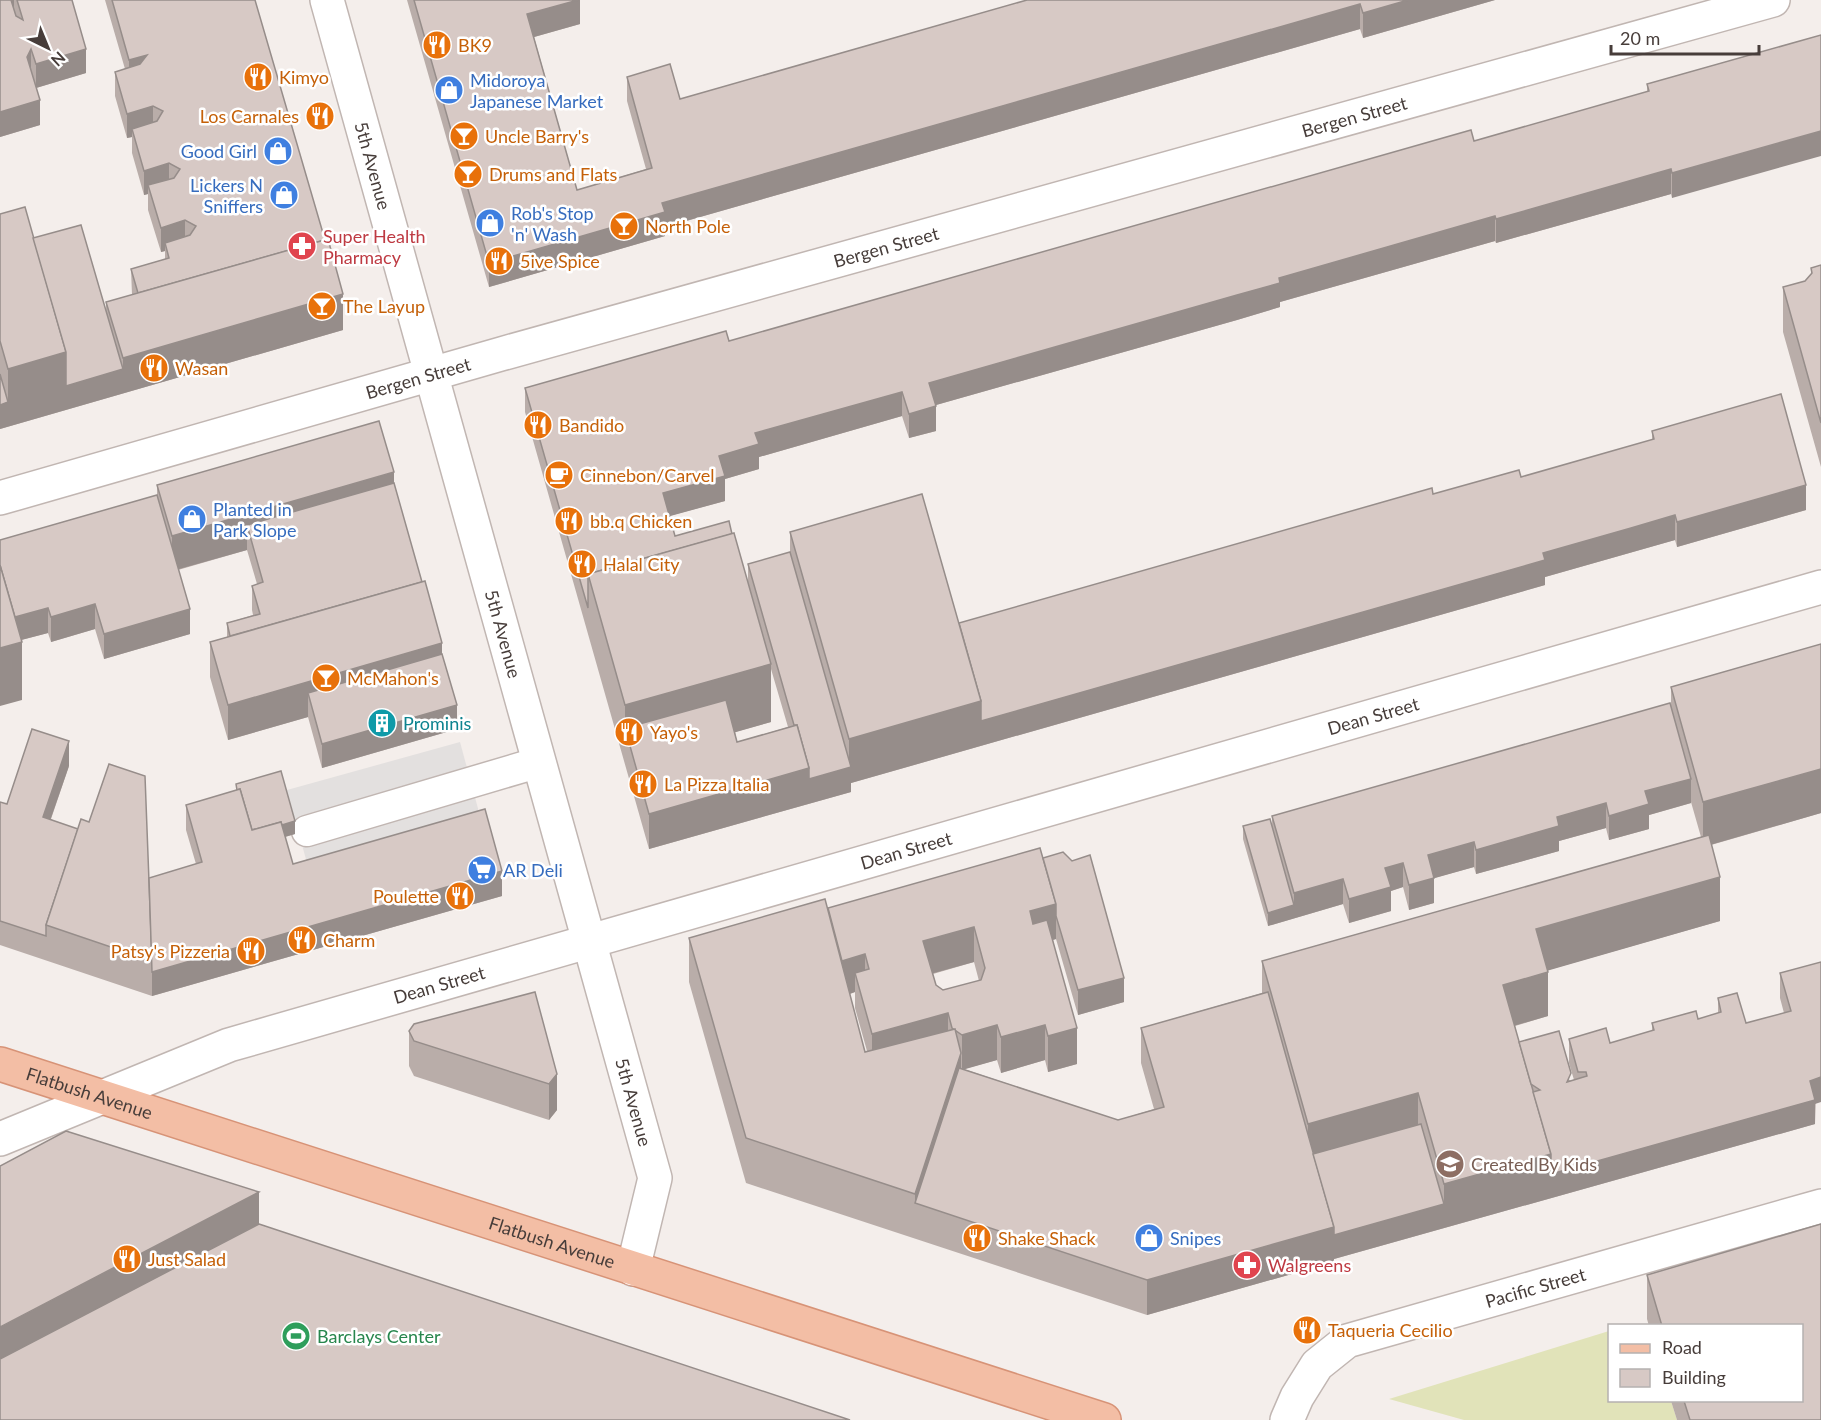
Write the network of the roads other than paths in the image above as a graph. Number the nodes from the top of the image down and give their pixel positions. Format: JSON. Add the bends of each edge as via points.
{"nodes":[{"id":1,"x":327,"y":0,"type":"edge"},
{"id":2,"x":1773,"y":0,"type":"edge"},
{"id":3,"x":431,"y":374,"type":"junction"},
{"id":4,"x":0,"y":498,"type":"edge"},
{"id":5,"x":1821,"y":587,"type":"edge"},
{"id":6,"x":540,"y":762,"type":"junction"},
{"id":7,"x":307,"y":831,"type":"dead end"},
{"id":8,"x":590,"y":940,"type":"junction"},
{"id":9,"x":0,"y":1064,"type":"edge"},
{"id":10,"x":101,"y":1096,"type":"junction"},
{"id":11,"x":0,"y":1139,"type":"edge"},
{"id":12,"x":1821,"y":1206,"type":"edge"},
{"id":13,"x":633,"y":1269,"type":"junction"},
{"id":14,"x":1104,"y":1420,"type":"edge"},
{"id":15,"x":1287,"y":1420,"type":"edge"}],
"edges":[{"from":1,"to":3,"type":"street","name":"5th Avenue"},
{"from":2,"to":3,"type":"street","name":"Bergen Street"},
{"from":3,"to":4,"type":"street","name":"Bergen Street"},
{"from":3,"to":6,"type":"street","name":"5th Avenue"},
{"from":5,"to":8,"type":"street","name":"Dean Street"},
{"from":6,"to":7,"type":"lane"},
{"from":6,"to":8,"type":"street","name":"5th Avenue"},
{"from":8,"to":10,"type":"street","name":"Dean Street","via":[[229,1045]]},
{"from":8,"to":13,"type":"street","name":"5th Avenue","via":[[655,1178]]},
{"from":9,"to":10,"type":"main road","name":"Flatbush Avenue"},
{"from":10,"to":11,"type":"street","name":"Dean Street"},
{"from":10,"to":13,"type":"main road","name":"Flatbush Avenue"},
{"from":12,"to":15,"type":"street","name":"Pacific Street","via":[[1347,1341],[1317,1365]]},
{"from":13,"to":14,"type":"main road","name":"Flatbush Avenue"}]}
